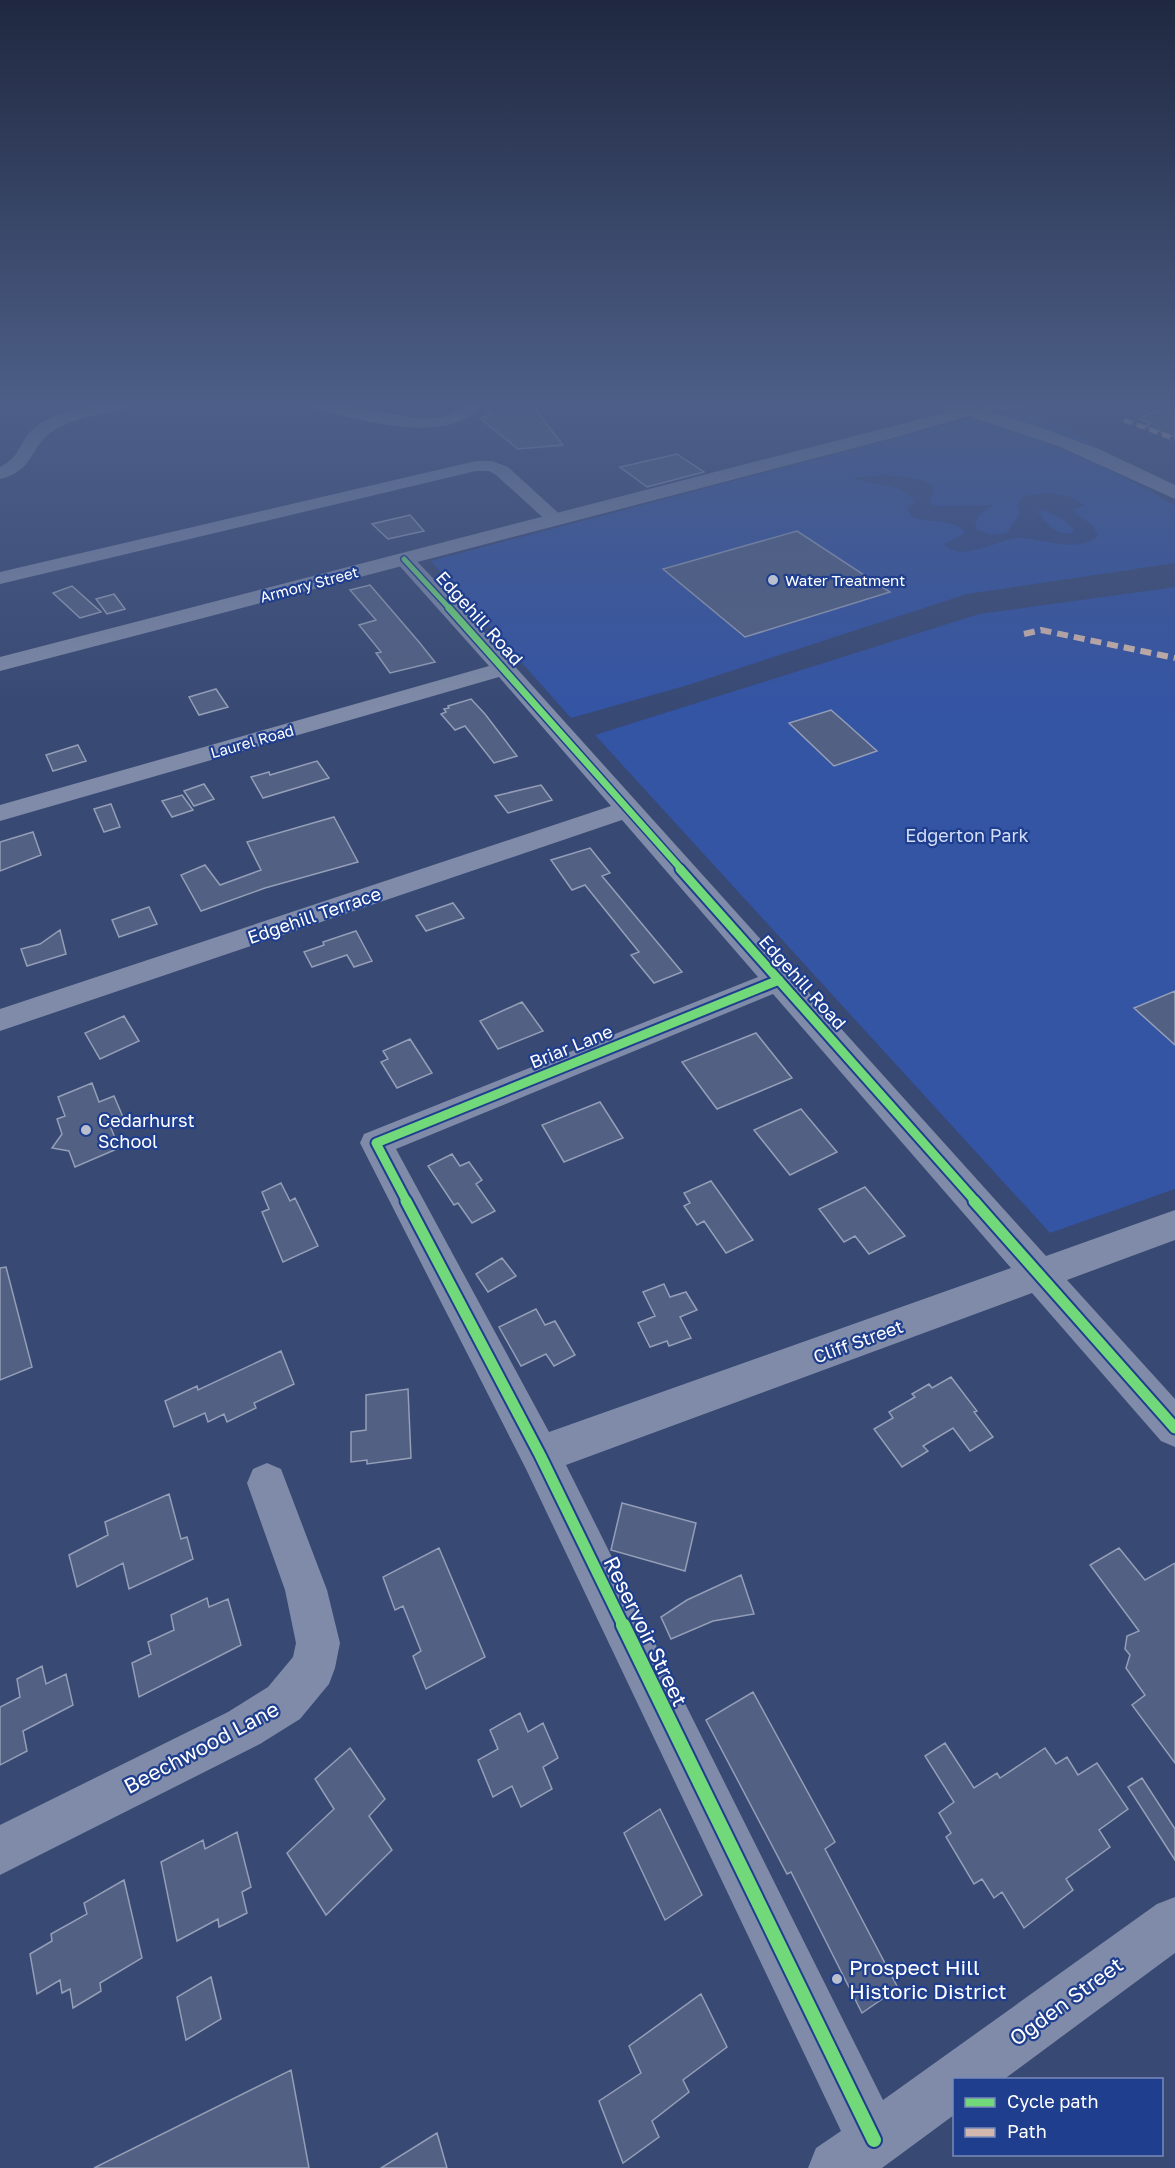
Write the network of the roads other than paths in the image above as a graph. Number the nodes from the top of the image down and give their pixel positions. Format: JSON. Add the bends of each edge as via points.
{"nodes":[{"id":1,"x":305,"y":506,"type":"edge"},
{"id":2,"x":542,"y":506,"type":"edge"},
{"id":3,"x":606,"y":506,"type":"edge"},
{"id":4,"x":556,"y":519,"type":"junction"},
{"id":5,"x":404,"y":559,"type":"junction"},
{"id":6,"x":0,"y":578,"type":"edge"},
{"id":7,"x":0,"y":664,"type":"edge"},
{"id":8,"x":504,"y":669,"type":"junction"},
{"id":9,"x":627,"y":809,"type":"junction"},
{"id":10,"x":0,"y":813,"type":"edge"},
{"id":11,"x":779,"y":980,"type":"junction"},
{"id":12,"x":0,"y":1020,"type":"edge"},
{"id":13,"x":376,"y":1143,"type":"joint"},
{"id":14,"x":1175,"y":1225,"type":"edge"},
{"id":15,"x":1040,"y":1275,"type":"junction"},
{"id":16,"x":1175,"y":1428,"type":"edge"},
{"id":17,"x":540,"y":1455,"type":"junction"},
{"id":18,"x":267,"y":1483,"type":"dead end"},
{"id":19,"x":0,"y":1851,"type":"edge"},
{"id":20,"x":1175,"y":1922,"type":"edge"},
{"id":21,"x":959,"y":2078,"type":"edge"},
{"id":22,"x":953,"y":2082,"type":"edge"},
{"id":23,"x":855,"y":2154,"type":"edge"}],
"edges":[{"from":1,"to":6,"type":"street"},
{"from":2,"to":4,"type":"street"},
{"from":3,"to":4,"type":"main road","name":"Armory Street"},
{"from":4,"to":5,"type":"main road","name":"Armory Street"},
{"from":5,"to":7,"type":"main road","name":"Armory Street"},
{"from":5,"to":8,"type":"street","name":"Edgehill Road"},
{"from":8,"to":9,"type":"street","name":"Edgehill Road"},
{"from":8,"to":10,"type":"street","name":"Laurel Road"},
{"from":9,"to":11,"type":"street","name":"Edgehill Road"},
{"from":9,"to":12,"type":"street","name":"Edgehill Terrace"},
{"from":11,"to":13,"type":"street","name":"Briar Lane"},
{"from":11,"to":15,"type":"street","name":"Edgehill Road"},
{"from":13,"to":17,"type":"street","name":"Reservoir Street"},
{"from":14,"to":15,"type":"street","name":"Cliff Street"},
{"from":15,"to":16,"type":"street","name":"Edgehill Road"},
{"from":15,"to":17,"type":"street","name":"Cliff Street"},
{"from":17,"to":23,"type":"street","name":"Reservoir Street"},
{"from":18,"to":19,"type":"street","name":"Beechwood Lane","via":[[306,1590],[318,1642],[313,1668],[284,1703],[244,1728]]},
{"from":20,"to":21,"type":"street","name":"Ogden Street"},
{"from":22,"to":23,"type":"street","name":"Ogden Street"}]}
